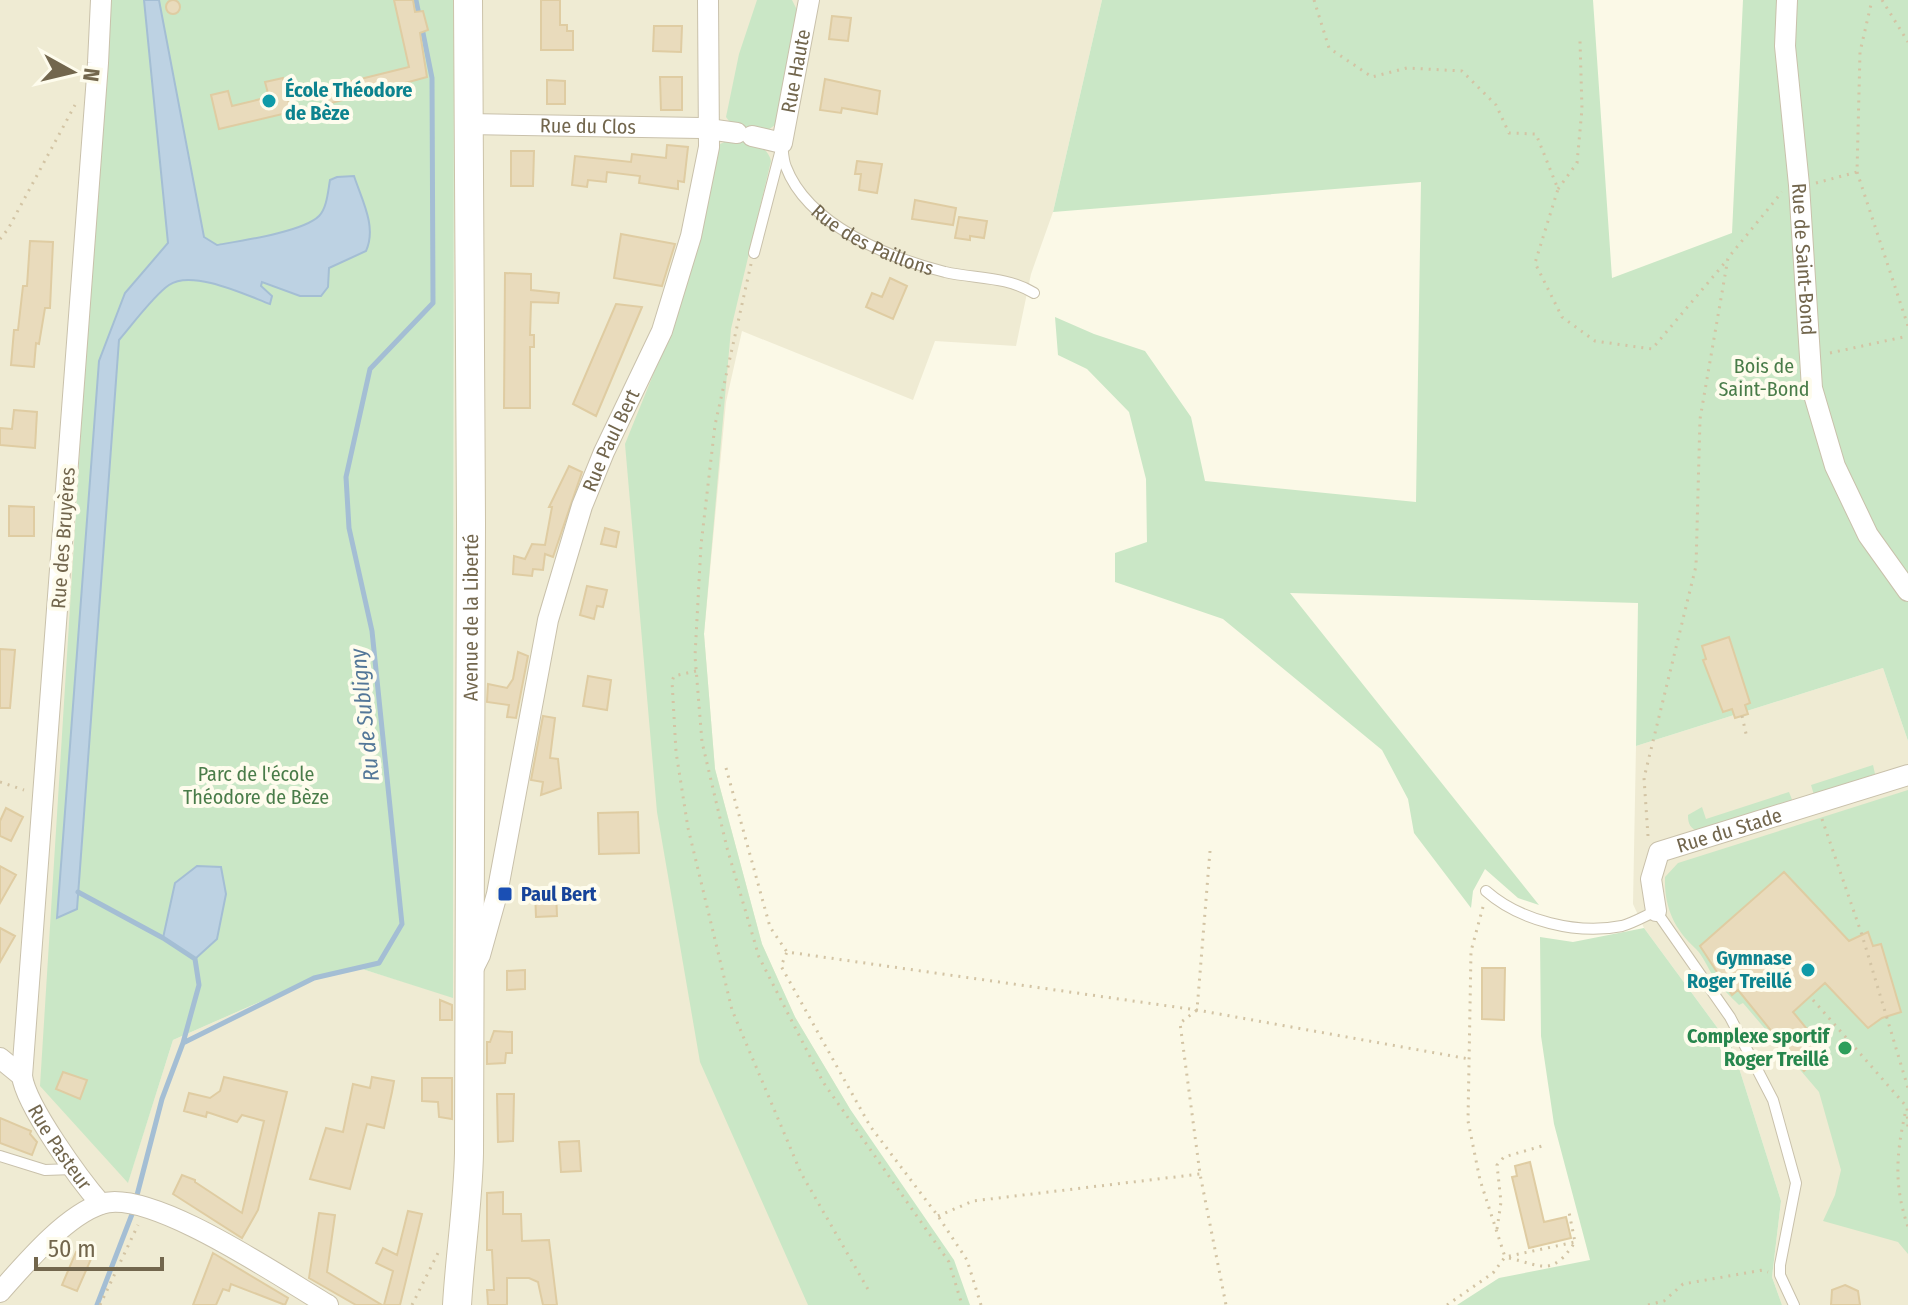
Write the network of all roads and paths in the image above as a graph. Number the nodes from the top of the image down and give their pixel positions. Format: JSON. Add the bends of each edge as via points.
{"nodes":[{"id":1,"x":101,"y":0,"type":"edge"},
{"id":2,"x":468,"y":0,"type":"edge"},
{"id":3,"x":708,"y":0,"type":"edge"},
{"id":4,"x":809,"y":0,"type":"edge"},
{"id":5,"x":1314,"y":0,"type":"edge"},
{"id":6,"x":1787,"y":0,"type":"edge"},
{"id":7,"x":1872,"y":0,"type":"edge"},
{"id":8,"x":1882,"y":0,"type":"edge"},
{"id":9,"x":1580,"y":41,"type":"dead end"},
{"id":10,"x":1908,"y":42,"type":"edge"},
{"id":11,"x":76,"y":105,"type":"dead end"},
{"id":12,"x":468,"y":124,"type":"junction"},
{"id":13,"x":709,"y":129,"type":"junction"},
{"id":14,"x":782,"y":143,"type":"junction"},
{"id":15,"x":1857,"y":172,"type":"junction"},
{"id":16,"x":1812,"y":184,"type":"dead end"},
{"id":17,"x":1787,"y":186,"type":"dead end"},
{"id":18,"x":1558,"y":189,"type":"junction"},
{"id":19,"x":0,"y":239,"type":"edge"},
{"id":20,"x":754,"y":253,"type":"joint"},
{"id":21,"x":1728,"y":258,"type":"junction"},
{"id":22,"x":1034,"y":293,"type":"dead end"},
{"id":23,"x":1908,"y":326,"type":"edge"},
{"id":24,"x":1908,"y":336,"type":"edge"},
{"id":25,"x":1823,"y":355,"type":"dead end"},
{"id":26,"x":1908,"y":591,"type":"edge"},
{"id":27,"x":696,"y":671,"type":"junction"},
{"id":28,"x":1742,"y":716,"type":"dead end"},
{"id":29,"x":1747,"y":738,"type":"dead end"},
{"id":30,"x":726,"y":768,"type":"dead end"},
{"id":31,"x":1908,"y":775,"type":"edge"},
{"id":32,"x":0,"y":782,"type":"edge"},
{"id":33,"x":43,"y":796,"type":"junction"},
{"id":34,"x":1821,"y":816,"type":"dead end"},
{"id":35,"x":1648,"y":836,"type":"dead end"},
{"id":36,"x":1210,"y":851,"type":"dead end"},
{"id":37,"x":469,"y":883,"type":"junction"},
{"id":38,"x":498,"y":883,"type":"junction"},
{"id":39,"x":1486,"y":891,"type":"joint"},
{"id":40,"x":1656,"y":911,"type":"junction"},
{"id":41,"x":787,"y":952,"type":"junction"},
{"id":42,"x":469,"y":976,"type":"junction"},
{"id":43,"x":1813,"y":1000,"type":"dead end"},
{"id":44,"x":1197,"y":1010,"type":"junction"},
{"id":45,"x":0,"y":1058,"type":"edge"},
{"id":46,"x":1469,"y":1059,"type":"junction"},
{"id":47,"x":22,"y":1076,"type":"junction"},
{"id":48,"x":1908,"y":1088,"type":"edge"},
{"id":49,"x":1908,"y":1106,"type":"edge"},
{"id":50,"x":1908,"y":1131,"type":"edge"},
{"id":51,"x":1542,"y":1146,"type":"dead end"},
{"id":52,"x":0,"y":1156,"type":"edge"},
{"id":53,"x":75,"y":1169,"type":"junction"},
{"id":54,"x":1200,"y":1174,"type":"junction"},
{"id":55,"x":110,"y":1202,"type":"junction"},
{"id":56,"x":144,"y":1207,"type":"junction"},
{"id":57,"x":1569,"y":1212,"type":"dead end"},
{"id":58,"x":938,"y":1216,"type":"junction"},
{"id":59,"x":1908,"y":1227,"type":"edge"},
{"id":60,"x":1497,"y":1232,"type":"junction"},
{"id":61,"x":1575,"y":1242,"type":"junction"},
{"id":62,"x":1505,"y":1257,"type":"junction"},
{"id":63,"x":449,"y":1261,"type":"junction"},
{"id":64,"x":1780,"y":1275,"type":"junction"},
{"id":65,"x":869,"y":1291,"type":"dead end"},
{"id":66,"x":0,"y":1292,"type":"edge"},
{"id":67,"x":100,"y":1305,"type":"edge"},
{"id":68,"x":328,"y":1305,"type":"edge"},
{"id":69,"x":412,"y":1305,"type":"edge"},
{"id":70,"x":444,"y":1305,"type":"edge"},
{"id":71,"x":457,"y":1305,"type":"edge"},
{"id":72,"x":962,"y":1305,"type":"edge"},
{"id":73,"x":981,"y":1305,"type":"edge"},
{"id":74,"x":1226,"y":1305,"type":"edge"},
{"id":75,"x":1447,"y":1305,"type":"edge"},
{"id":76,"x":1648,"y":1305,"type":"edge"},
{"id":77,"x":1794,"y":1305,"type":"edge"}],
"edges":[{"from":1,"to":33,"type":"street","name":"Rue des Bruyères"},
{"from":2,"to":12,"type":"main road","name":"Avenue de la Liberté"},
{"from":3,"to":13,"type":"street","name":"Rue Paul Bert"},
{"from":4,"to":14,"type":"street","name":"Rue Haute"},
{"from":5,"to":18,"type":"path","via":[[1329,48],[1372,77],[1407,68],[1462,71],[1496,105],[1509,133],[1536,134]]},
{"from":6,"to":26,"type":"street","name":"Rue de Saint-Bond","via":[[1785,46],[1812,388],[1835,466],[1868,535]]},
{"from":7,"to":15,"type":"path","via":[[1860,52]]},
{"from":8,"to":10,"type":"path"},
{"from":9,"to":18,"type":"path","via":[[1577,163]]},
{"from":11,"to":19,"type":"path"},
{"from":12,"to":13,"type":"street","name":"Rue du Clos"},
{"from":12,"to":37,"type":"main road","name":"Avenue de la Liberté"},
{"from":13,"to":14,"type":"street"},
{"from":13,"to":38,"type":"street","name":"Rue Paul Bert","via":[[691,236],[662,331],[582,506],[548,620]]},
{"from":14,"to":20,"type":"lane"},
{"from":14,"to":22,"type":"lane","name":"Rue des Paillons","via":[[786,166],[800,192],[826,220],[909,261],[1015,282]]},
{"from":15,"to":16,"type":"path"},
{"from":15,"to":23,"type":"path"},
{"from":17,"to":21,"type":"path"},
{"from":18,"to":21,"type":"path","via":[[1535,263],[1562,317],[1595,341],[1652,349]]},
{"from":20,"to":27,"type":"path","via":[[715,425],[701,545]]},
{"from":21,"to":35,"type":"path","via":[[1700,419],[1696,566],[1644,778]]},
{"from":24,"to":25,"type":"path"},
{"from":27,"to":65,"type":"path","via":[[672,681],[676,752],[688,828],[732,1010],[801,1173]]},
{"from":27,"to":72,"type":"path","via":[[702,742],[759,957],[823,1082],[949,1262]]},
{"from":28,"to":29,"type":"path"},
{"from":30,"to":41,"type":"path","via":[[770,927]]},
{"from":31,"to":40,"type":"street","name":"Rue du Stade","via":[[1659,852],[1651,879]]},
{"from":32,"to":33,"type":"path"},
{"from":33,"to":47,"type":"street","name":"Rue des Bruyères"},
{"from":34,"to":48,"type":"path"},
{"from":36,"to":44,"type":"path"},
{"from":37,"to":38,"type":"street"},
{"from":37,"to":42,"type":"main road","name":"Avenue de la Liberté"},
{"from":38,"to":42,"type":"street","name":"Rue Paul Bert","via":[[480,955]]},
{"from":39,"to":40,"type":"lane","via":[[1529,917],[1570,926],[1625,925]]},
{"from":39,"to":46,"type":"path","via":[[1471,951]]},
{"from":40,"to":64,"type":"lane","via":[[1730,1017],[1773,1100],[1796,1183]]},
{"from":41,"to":44,"type":"path"},
{"from":41,"to":58,"type":"path","via":[[781,966],[870,1126]]},
{"from":42,"to":63,"type":"main road","name":"Avenue de la Liberté","via":[[465,1237]]},
{"from":43,"to":49,"type":"path"},
{"from":44,"to":46,"type":"path"},
{"from":44,"to":54,"type":"path","via":[[1180,1023]]},
{"from":45,"to":47,"type":"street"},
{"from":46,"to":60,"type":"path","via":[[1468,1121]]},
{"from":47,"to":53,"type":"street","name":"Rue Pasteur","via":[[27,1094]]},
{"from":49,"to":50,"type":"path"},
{"from":49,"to":59,"type":"path","via":[[1896,1177]]},
{"from":51,"to":60,"type":"path","via":[[1504,1157],[1497,1165]]},
{"from":52,"to":53,"type":"lane","via":[[45,1170]]},
{"from":53,"to":55,"type":"street","name":"Rue Pasteur"},
{"from":54,"to":58,"type":"path","via":[[973,1201]]},
{"from":54,"to":74,"type":"path"},
{"from":55,"to":56,"type":"street","name":"Rue Pasteur"},
{"from":55,"to":66,"type":"street","via":[[64,1226]]},
{"from":56,"to":67,"type":"path"},
{"from":56,"to":68,"type":"street","name":"Rue Pasteur","via":[[183,1220]]},
{"from":57,"to":61,"type":"path"},
{"from":58,"to":73,"type":"path","via":[[967,1260]]},
{"from":60,"to":62,"type":"path"},
{"from":61,"to":62,"type":"path"},
{"from":61,"to":62,"type":"path","via":[[1548,1268]]},
{"from":62,"to":75,"type":"path","via":[[1493,1273]]},
{"from":63,"to":69,"type":"path"},
{"from":63,"to":70,"type":"main road"},
{"from":63,"to":71,"type":"main road"},
{"from":64,"to":76,"type":"path","via":[[1763,1270],[1683,1284],[1664,1301]]},
{"from":64,"to":77,"type":"lane"}]}
